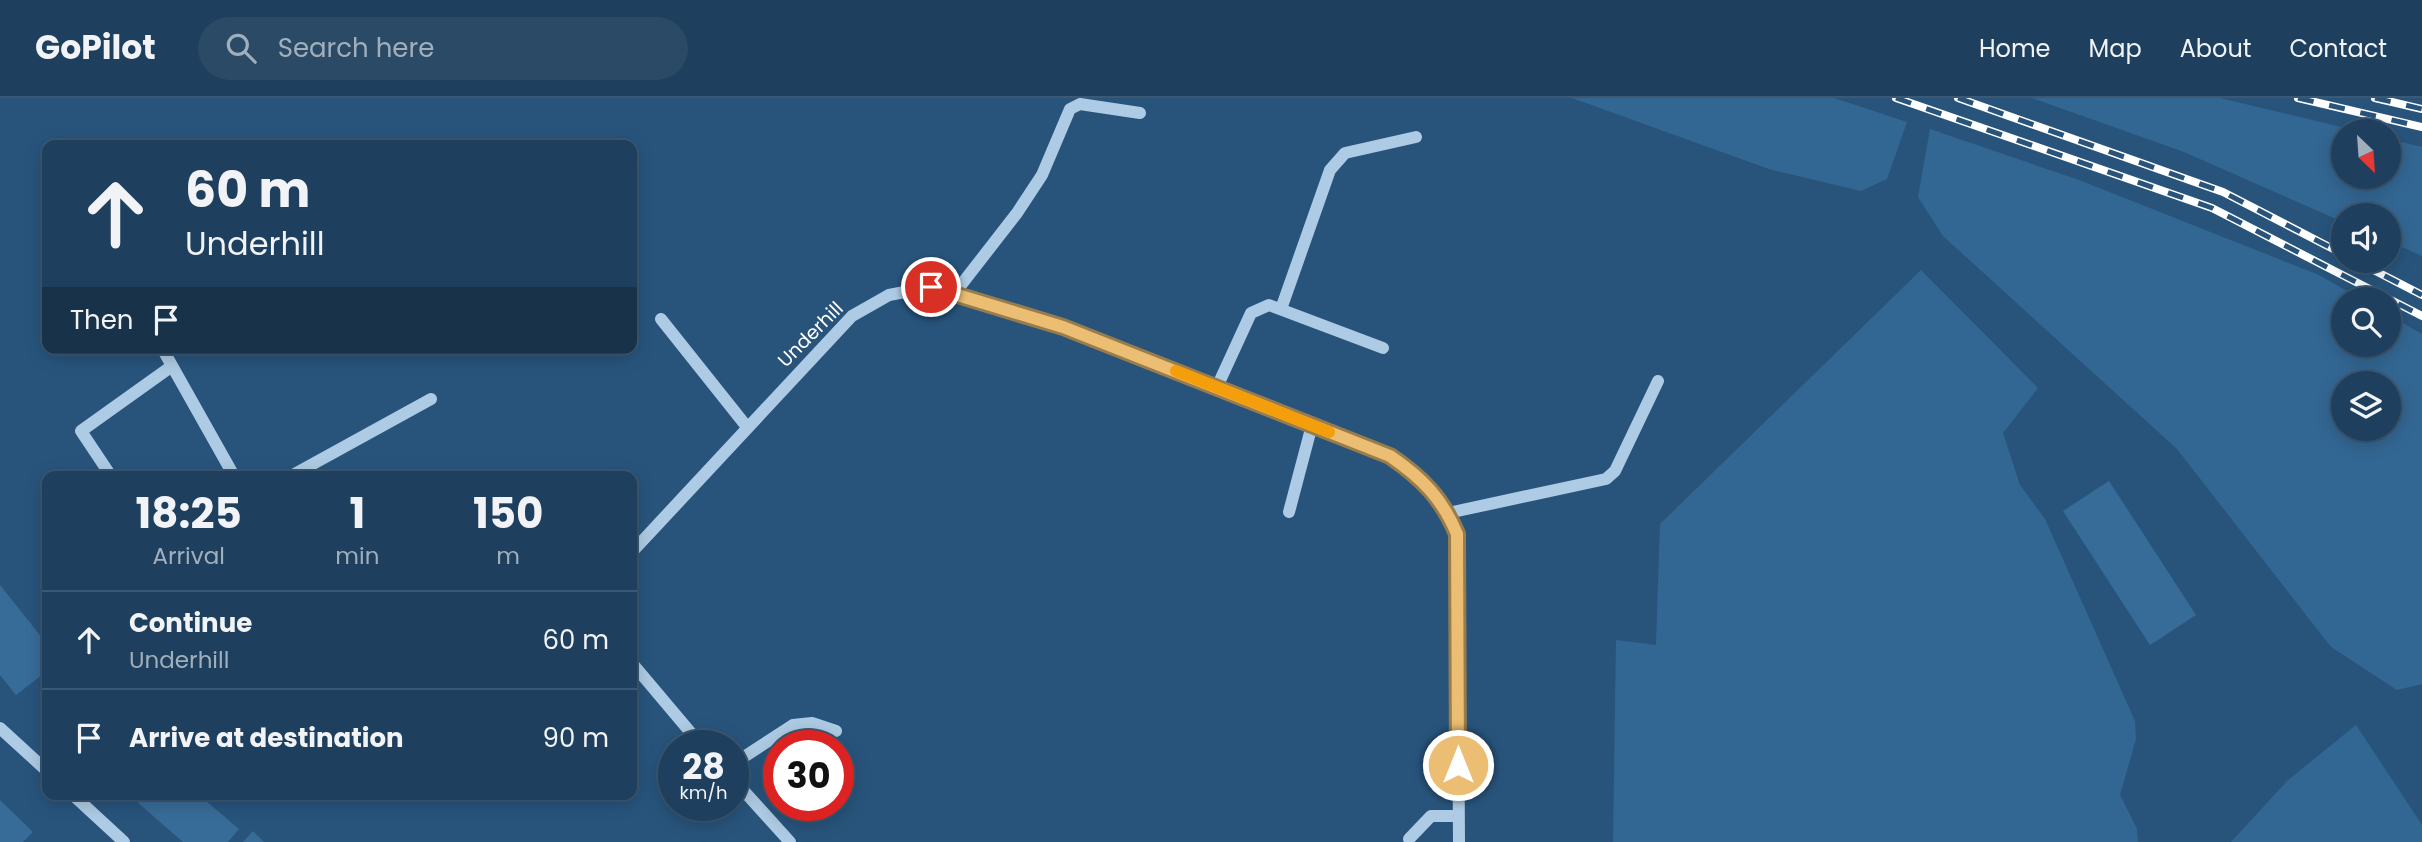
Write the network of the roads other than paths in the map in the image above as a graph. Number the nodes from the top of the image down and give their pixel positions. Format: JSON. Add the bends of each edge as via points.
{"nodes":[{"id":1,"x":1140,"y":113,"type":"dead end"},
{"id":2,"x":1416,"y":137,"type":"dead end"},
{"id":3,"x":954,"y":293,"type":"junction"},
{"id":4,"x":1281,"y":309,"type":"junction"},
{"id":5,"x":661,"y":319,"type":"dead end"},
{"id":6,"x":1383,"y":348,"type":"dead end"},
{"id":7,"x":165,"y":354,"type":"edge"},
{"id":8,"x":172,"y":366,"type":"junction"},
{"id":9,"x":1658,"y":381,"type":"dead end"},
{"id":10,"x":1217,"y":387,"type":"junction"},
{"id":11,"x":431,"y":399,"type":"dead end"},
{"id":12,"x":1312,"y":425,"type":"junction"},
{"id":13,"x":747,"y":427,"type":"junction"},
{"id":14,"x":108,"y":471,"type":"edge"},
{"id":15,"x":231,"y":471,"type":"edge"},
{"id":16,"x":300,"y":471,"type":"edge"},
{"id":17,"x":1289,"y":512,"type":"dead end"},
{"id":18,"x":1448,"y":513,"type":"junction"},
{"id":19,"x":637,"y":547,"type":"edge"},
{"id":20,"x":637,"y":669,"type":"edge"},
{"id":21,"x":0,"y":728,"type":"edge"},
{"id":22,"x":689,"y":730,"type":"edge"},
{"id":23,"x":785,"y":730,"type":"edge"},
{"id":24,"x":833,"y":730,"type":"edge"},
{"id":25,"x":42,"y":766,"type":"edge"},
{"id":26,"x":749,"y":797,"type":"edge"},
{"id":27,"x":78,"y":800,"type":"edge"},
{"id":28,"x":1459,"y":816,"type":"junction"},
{"id":29,"x":1409,"y":839,"type":"dead end"},
{"id":30,"x":124,"y":842,"type":"edge"},
{"id":31,"x":790,"y":842,"type":"edge"},
{"id":32,"x":1459,"y":842,"type":"edge"}],
"edges":[{"from":1,"to":3,"type":"street","via":[[1080,104],[1070,110],[1042,175]]},
{"from":2,"to":4,"type":"street","via":[[1345,153],[1330,170]]},
{"from":3,"to":10,"type":"street","name":"Underhill","via":[[1063,327]]},
{"from":3,"to":13,"type":"street","name":"Underhill","via":[[931,287],[889,295],[852,316]]},
{"from":4,"to":6,"type":"street"},
{"from":4,"to":10,"type":"street","via":[[1269,305],[1251,313]]},
{"from":5,"to":13,"type":"street"},
{"from":7,"to":8,"type":"street"},
{"from":8,"to":14,"type":"street","via":[[81,431]]},
{"from":8,"to":15,"type":"street"},
{"from":9,"to":18,"type":"street","via":[[1615,471],[1606,479]]},
{"from":10,"to":12,"type":"street","name":"Underhill"},
{"from":11,"to":16,"type":"street"},
{"from":12,"to":17,"type":"street"},
{"from":12,"to":18,"type":"street","name":"Underhill","via":[[1390,456],[1418,475]]},
{"from":13,"to":19,"type":"street","name":"Underhill"},
{"from":18,"to":28,"type":"street","via":[[1457,534]]},
{"from":20,"to":22,"type":"street"},
{"from":21,"to":25,"type":"street"},
{"from":23,"to":24,"type":"street","via":[[812,723]]},
{"from":26,"to":31,"type":"street"},
{"from":27,"to":30,"type":"street"},
{"from":28,"to":29,"type":"street","via":[[1431,816]]},
{"from":28,"to":32,"type":"street"}]}
